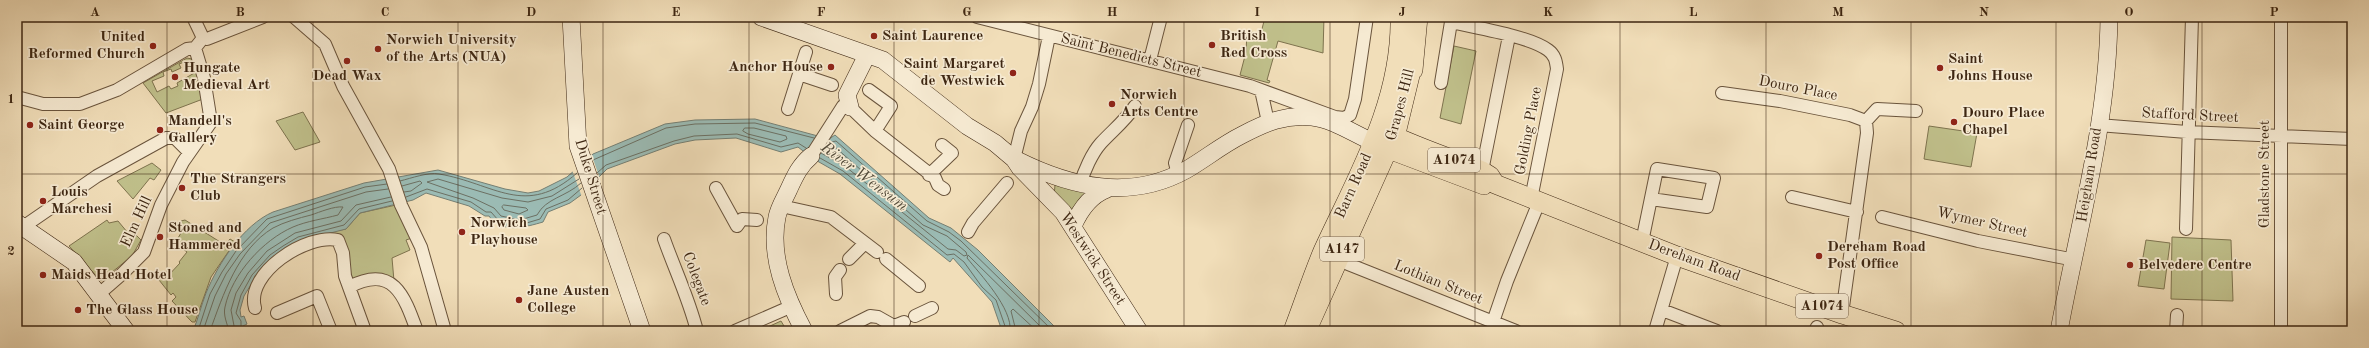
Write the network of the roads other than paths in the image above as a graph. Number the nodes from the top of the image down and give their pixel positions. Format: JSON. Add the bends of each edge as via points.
{"nodes":[{"id":1,"x":193,"y":17,"type":"edge"},
{"id":2,"x":262,"y":17,"type":"edge"},
{"id":3,"x":294,"y":17,"type":"edge"},
{"id":4,"x":571,"y":17,"type":"edge"},
{"id":5,"x":761,"y":17,"type":"edge"},
{"id":6,"x":977,"y":17,"type":"edge"},
{"id":7,"x":1161,"y":17,"type":"edge"},
{"id":8,"x":1367,"y":17,"type":"edge"},
{"id":9,"x":1400,"y":17,"type":"edge"},
{"id":10,"x":1418,"y":17,"type":"edge"},
{"id":11,"x":2109,"y":17,"type":"edge"},
{"id":12,"x":2192,"y":17,"type":"edge"},
{"id":13,"x":2281,"y":17,"type":"edge"},
{"id":14,"x":1049,"y":36,"type":"junction"},
{"id":15,"x":1509,"y":36,"type":"junction"},
{"id":16,"x":203,"y":38,"type":"junction"},
{"id":17,"x":195,"y":48,"type":"junction"},
{"id":18,"x":806,"y":52,"type":"dead end"},
{"id":19,"x":867,"y":55,"type":"junction"},
{"id":20,"x":1414,"y":59,"type":"junction"},
{"id":21,"x":1150,"y":60,"type":"junction"},
{"id":22,"x":799,"y":74,"type":"junction"},
{"id":23,"x":1441,"y":83,"type":"dead end"},
{"id":24,"x":832,"y":85,"type":"dead end"},
{"id":25,"x":869,"y":90,"type":"dead end"},
{"id":26,"x":1261,"y":90,"type":"junction"},
{"id":27,"x":1722,"y":93,"type":"dead end"},
{"id":28,"x":17,"y":97,"type":"edge"},
{"id":29,"x":846,"y":100,"type":"junction"},
{"id":30,"x":1135,"y":106,"type":"dead end"},
{"id":31,"x":788,"y":109,"type":"dead end"},
{"id":32,"x":1916,"y":111,"type":"dead end"},
{"id":33,"x":1866,"y":121,"type":"junction"},
{"id":34,"x":1268,"y":122,"type":"junction"},
{"id":35,"x":1188,"y":125,"type":"dead end"},
{"id":36,"x":2098,"y":126,"type":"junction"},
{"id":37,"x":875,"y":131,"type":"junction"},
{"id":38,"x":2187,"y":132,"type":"junction"},
{"id":39,"x":2281,"y":136,"type":"junction"},
{"id":40,"x":2352,"y":139,"type":"edge"},
{"id":41,"x":1384,"y":140,"type":"junction"},
{"id":42,"x":942,"y":145,"type":"dead end"},
{"id":43,"x":1426,"y":148,"type":"junction"},
{"id":44,"x":189,"y":152,"type":"junction"},
{"id":45,"x":811,"y":156,"type":"joint"},
{"id":46,"x":1014,"y":172,"type":"junction"},
{"id":47,"x":1178,"y":174,"type":"junction"},
{"id":48,"x":929,"y":175,"type":"junction"},
{"id":49,"x":1488,"y":178,"type":"junction"},
{"id":50,"x":1080,"y":185,"type":"junction"},
{"id":51,"x":716,"y":188,"type":"dead end"},
{"id":52,"x":1107,"y":188,"type":"junction"},
{"id":53,"x":944,"y":189,"type":"dead end"},
{"id":54,"x":1792,"y":197,"type":"dead end"},
{"id":55,"x":1651,"y":199,"type":"junction"},
{"id":56,"x":1535,"y":201,"type":"junction"},
{"id":57,"x":1857,"y":212,"type":"junction"},
{"id":58,"x":771,"y":216,"type":"junction"},
{"id":59,"x":1882,"y":217,"type":"dead end"},
{"id":60,"x":20,"y":225,"type":"edge"},
{"id":61,"x":1073,"y":226,"type":"junction"},
{"id":62,"x":2186,"y":229,"type":"dead end"},
{"id":63,"x":968,"y":232,"type":"dead end"},
{"id":64,"x":664,"y":239,"type":"dead end"},
{"id":65,"x":1642,"y":242,"type":"junction"},
{"id":66,"x":864,"y":244,"type":"junction"},
{"id":67,"x":1677,"y":256,"type":"junction"},
{"id":68,"x":849,"y":260,"type":"dead end"},
{"id":69,"x":2075,"y":260,"type":"junction"},
{"id":70,"x":1348,"y":264,"type":"dead end"},
{"id":71,"x":840,"y":270,"type":"dead end"},
{"id":72,"x":919,"y":286,"type":"dead end"},
{"id":73,"x":349,"y":287,"type":"junction"},
{"id":74,"x":99,"y":294,"type":"junction"},
{"id":75,"x":836,"y":294,"type":"dead end"},
{"id":76,"x":790,"y":307,"type":"junction"},
{"id":77,"x":255,"y":308,"type":"dead end"},
{"id":78,"x":932,"y":308,"type":"dead end"},
{"id":79,"x":1662,"y":310,"type":"junction"},
{"id":80,"x":277,"y":313,"type":"dead end"},
{"id":81,"x":1842,"y":314,"type":"junction"},
{"id":82,"x":2177,"y":315,"type":"dead end"},
{"id":83,"x":915,"y":316,"type":"dead end"},
{"id":84,"x":904,"y":322,"type":"dead end"},
{"id":85,"x":1493,"y":322,"type":"junction"},
{"id":86,"x":853,"y":328,"type":"edge"},
{"id":87,"x":126,"y":331,"type":"edge"},
{"id":88,"x":331,"y":331,"type":"edge"},
{"id":89,"x":365,"y":331,"type":"edge"},
{"id":90,"x":416,"y":331,"type":"edge"},
{"id":91,"x":445,"y":331,"type":"edge"},
{"id":92,"x":642,"y":331,"type":"edge"},
{"id":93,"x":697,"y":331,"type":"edge"},
{"id":94,"x":735,"y":331,"type":"edge"},
{"id":95,"x":804,"y":331,"type":"edge"},
{"id":96,"x":840,"y":331,"type":"edge"},
{"id":97,"x":1139,"y":331,"type":"edge"},
{"id":98,"x":1293,"y":331,"type":"edge"},
{"id":99,"x":1307,"y":331,"type":"edge"},
{"id":100,"x":1516,"y":331,"type":"edge"},
{"id":101,"x":1655,"y":331,"type":"edge"},
{"id":102,"x":1717,"y":331,"type":"edge"},
{"id":103,"x":1896,"y":331,"type":"edge"},
{"id":104,"x":2059,"y":331,"type":"edge"},
{"id":105,"x":2176,"y":331,"type":"edge"},
{"id":106,"x":2281,"y":331,"type":"edge"}],
"edges":[{"from":1,"to":16,"type":"street"},
{"from":2,"to":16,"type":"street","via":[[207,39]]},
{"from":3,"to":91,"type":"street","via":[[325,44],[343,86],[389,169],[421,247]]},
{"from":4,"to":92,"type":"street","name":"Duke Street","via":[[576,133],[582,163]]},
{"from":5,"to":19,"type":"street","name":"Westwick Street"},
{"from":6,"to":14,"type":"street","name":"Saint Benedicts Street"},
{"from":7,"to":21,"type":"street"},
{"from":8,"to":26,"type":"street","name":"Saint Benedicts Street","via":[[1355,99],[1350,115],[1344,118],[1336,117]]},
{"from":9,"to":41,"type":"main road","name":"Grapes Hill","number":"A147","via":[[1394,83]]},
{"from":10,"to":20,"type":"main road","name":"Grapes Hill","number":"A147"},
{"from":11,"to":36,"type":"street","name":"Heigham Road"},
{"from":12,"to":38,"type":"street"},
{"from":13,"to":39,"type":"street","name":"Gladstone Street"},
{"from":14,"to":21,"type":"street","name":"Saint Benedicts Street"},
{"from":14,"to":46,"type":"street","via":[[1040,84],[1021,131]]},
{"from":15,"to":23,"type":"street","name":"Golding Place","via":[[1451,22]]},
{"from":15,"to":49,"type":"street","via":[[1511,57]]},
{"from":15,"to":56,"type":"street","name":"Golding Place","via":[[1547,50],[1562,67]]},
{"from":16,"to":17,"type":"street"},
{"from":17,"to":28,"type":"street","via":[[188,49],[117,90],[80,104],[48,104]]},
{"from":17,"to":44,"type":"street","name":"Elm Hill","via":[[214,125]]},
{"from":18,"to":22,"type":"street"},
{"from":19,"to":29,"type":"street"},
{"from":19,"to":46,"type":"street","name":"Westwick Street","via":[[883,60],[967,126],[995,143]]},
{"from":20,"to":41,"type":"main road","name":"Grapes Hill","number":"A147"},
{"from":20,"to":43,"type":"main road","name":"Grapes Hill","number":"A147","via":[[1408,121],[1412,138]]},
{"from":21,"to":26,"type":"street","name":"Saint Benedicts Street"},
{"from":22,"to":24,"type":"street"},
{"from":22,"to":31,"type":"street"},
{"from":25,"to":37,"type":"street","via":[[890,106]]},
{"from":26,"to":34,"type":"street"},
{"from":27,"to":33,"type":"street","name":"Douro Place","via":[[1780,101],[1850,115]]},
{"from":29,"to":37,"type":"street"},
{"from":29,"to":45,"type":"street"},
{"from":30,"to":50,"type":"street","via":[[1123,123],[1100,144]]},
{"from":32,"to":33,"type":"street","via":[[1877,109]]},
{"from":33,"to":57,"type":"street","via":[[1867,133]]},
{"from":34,"to":41,"type":"street","via":[[1293,117],[1313,117]]},
{"from":34,"to":47,"type":"street","via":[[1220,146]]},
{"from":35,"to":47,"type":"street","via":[[1175,163]]},
{"from":36,"to":38,"type":"street","name":"Stafford Street"},
{"from":36,"to":69,"type":"street","name":"Heigham Road"},
{"from":37,"to":48,"type":"street"},
{"from":38,"to":39,"type":"street","name":"Stafford Street"},
{"from":38,"to":62,"type":"street"},
{"from":39,"to":40,"type":"street","name":"Stafford Street"},
{"from":39,"to":106,"type":"street","name":"Gladstone Street"},
{"from":41,"to":43,"type":"main road","name":"Dereham Road","number":"A1074"},
{"from":41,"to":49,"type":"main road","name":"Dereham Road","number":"A1074","via":[[1479,184],[1487,186]]},
{"from":41,"to":98,"type":"main road","name":"Barn Road","number":"A147","via":[[1323,252]]},
{"from":41,"to":99,"type":"main road","name":"Barn Road","number":"A147"},
{"from":42,"to":48,"type":"street","via":[[952,153]]},
{"from":43,"to":49,"type":"main road","name":"Dereham Road","number":"A1074"},
{"from":44,"to":60,"type":"street","via":[[174,138],[166,138],[97,176]]},
{"from":44,"to":74,"type":"street","name":"Elm Hill","via":[[161,205],[144,252]]},
{"from":45,"to":58,"type":"street","via":[[803,163]]},
{"from":46,"to":50,"type":"street","via":[[1053,177]]},
{"from":46,"to":61,"type":"street","name":"Westwick Street","via":[[1064,212]]},
{"from":46,"to":63,"type":"street"},
{"from":47,"to":52,"type":"street","via":[[1157,183],[1134,188]]},
{"from":48,"to":53,"type":"street"},
{"from":49,"to":56,"type":"main road","name":"Dereham Road","number":"A1074"},
{"from":50,"to":52,"type":"street"},
{"from":51,"to":58,"type":"street","via":[[737,226],[742,219]]},
{"from":52,"to":61,"type":"street","via":[[1098,192],[1084,207]]},
{"from":54,"to":57,"type":"street"},
{"from":55,"to":55,"type":"street","via":[[1707,208],[1714,178],[1657,169]]},
{"from":55,"to":65,"type":"street"},
{"from":56,"to":65,"type":"main road","name":"Dereham Road","number":"A1074"},
{"from":56,"to":85,"type":"street","name":"Golding Place"},
{"from":57,"to":81,"type":"street"},
{"from":58,"to":66,"type":"street","via":[[832,217]]},
{"from":58,"to":76,"type":"street","via":[[778,266]]},
{"from":59,"to":69,"type":"street","name":"Wymer Street","via":[[1978,241]]},
{"from":60,"to":74,"type":"street","via":[[74,262]]},
{"from":61,"to":97,"type":"street","name":"Westwick Street"},
{"from":64,"to":93,"type":"street","name":"Colegate","via":[[690,304]]},
{"from":65,"to":67,"type":"main road","name":"Dereham Road","number":"A1074"},
{"from":66,"to":68,"type":"street"},
{"from":66,"to":72,"type":"street","via":[[882,255]]},
{"from":67,"to":79,"type":"street"},
{"from":67,"to":81,"type":"main road","name":"Dereham Road","number":"A1074"},
{"from":69,"to":104,"type":"street","name":"Heigham Road"},
{"from":70,"to":85,"type":"street","name":"Lothian Street"},
{"from":71,"to":75,"type":"street","via":[[836,277]]},
{"from":73,"to":77,"type":"street","via":[[338,240],[322,240],[292,251],[275,262],[254,292],[252,299]]},
{"from":73,"to":89,"type":"street"},
{"from":73,"to":90,"type":"street","via":[[381,278],[390,281],[398,289],[408,307]]},
{"from":74,"to":87,"type":"street"},
{"from":76,"to":94,"type":"street"},
{"from":76,"to":95,"type":"street"},
{"from":78,"to":83,"type":"street"},
{"from":79,"to":101,"type":"street"},
{"from":79,"to":102,"type":"street"},
{"from":80,"to":88,"type":"street","via":[[317,296]]},
{"from":81,"to":103,"type":"main road","name":"Dereham Road","number":"A1074"},
{"from":82,"to":105,"type":"street"},
{"from":84,"to":86,"type":"street","via":[[894,326],[878,317],[870,316]]},
{"from":85,"to":100,"type":"street","name":"Lothian Street"},
{"from":86,"to":96,"type":"street"}]}
